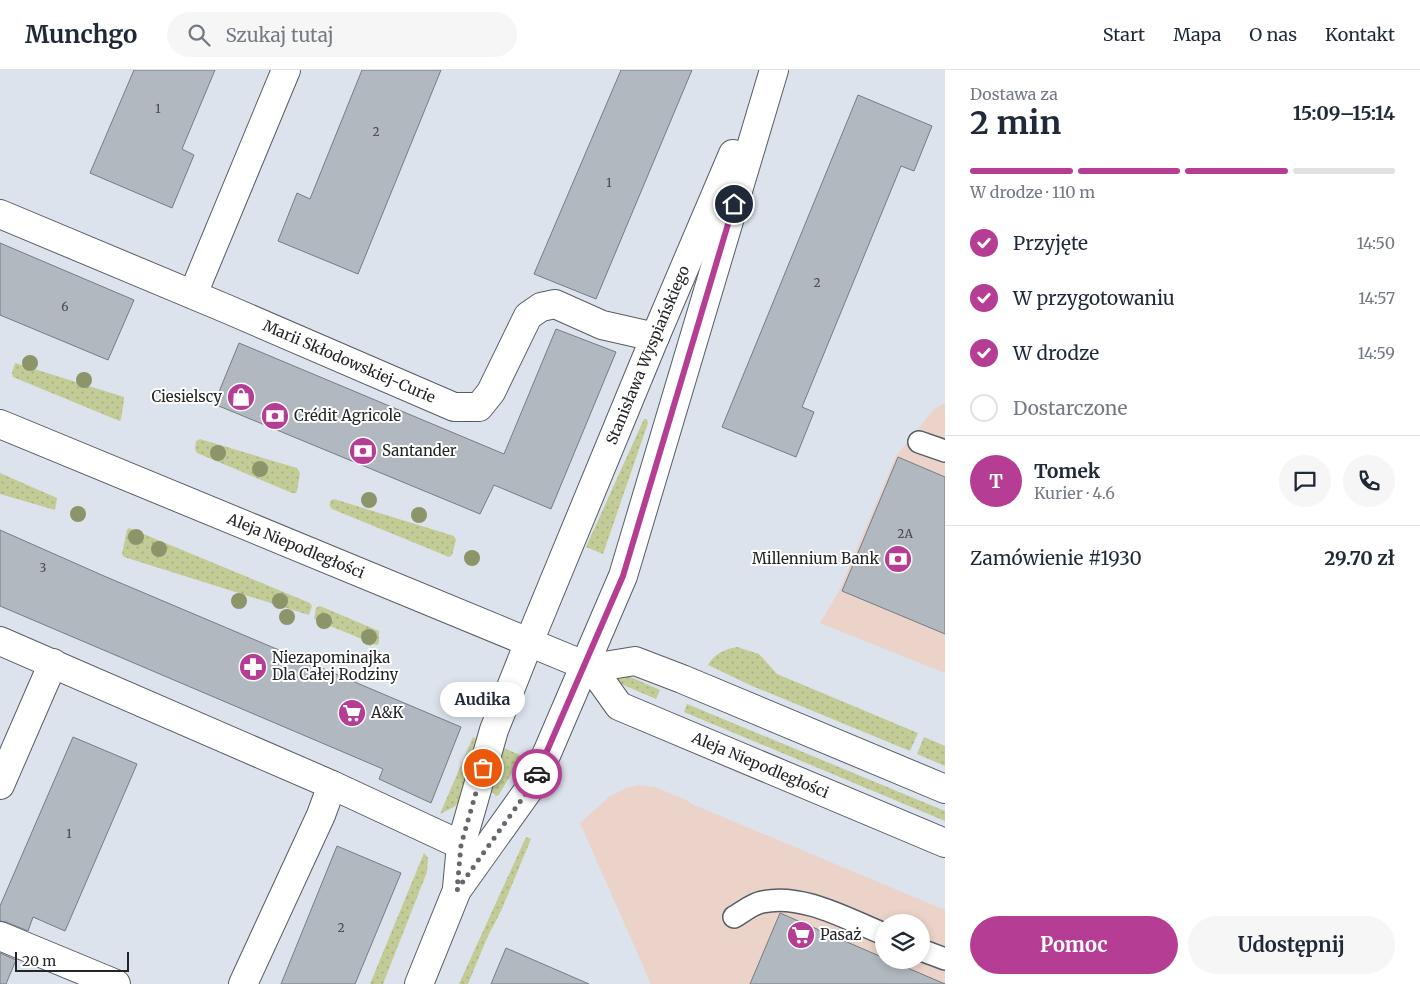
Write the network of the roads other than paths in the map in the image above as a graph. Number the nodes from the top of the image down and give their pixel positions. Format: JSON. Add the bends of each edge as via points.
{"nodes":[{"id":1,"x":286,"y":70,"type":"edge"},
{"id":2,"x":769,"y":70,"type":"edge"},
{"id":3,"x":774,"y":70,"type":"edge"},
{"id":4,"x":0,"y":214,"type":"edge"},
{"id":5,"x":193,"y":294,"type":"junction"},
{"id":6,"x":655,"y":337,"type":"junction"},
{"id":7,"x":0,"y":424,"type":"edge"},
{"id":8,"x":919,"y":442,"type":"dead end"},
{"id":9,"x":945,"y":451,"type":"edge"},
{"id":10,"x":0,"y":640,"type":"edge"},
{"id":11,"x":529,"y":642,"type":"junction"},
{"id":12,"x":53,"y":663,"type":"junction"},
{"id":13,"x":588,"y":667,"type":"junction"},
{"id":14,"x":0,"y":785,"type":"edge"},
{"id":15,"x":332,"y":785,"type":"junction"},
{"id":16,"x":945,"y":789,"type":"edge"},
{"id":17,"x":945,"y":843,"type":"edge"},
{"id":18,"x":461,"y":845,"type":"junction"},
{"id":19,"x":457,"y":890,"type":"junction"},
{"id":20,"x":734,"y":917,"type":"dead end"},
{"id":21,"x":875,"y":930,"type":"edge"},
{"id":22,"x":0,"y":936,"type":"edge"},
{"id":23,"x":930,"y":954,"type":"edge"},
{"id":24,"x":945,"y":960,"type":"edge"},
{"id":25,"x":116,"y":984,"type":"edge"},
{"id":26,"x":243,"y":984,"type":"edge"},
{"id":27,"x":419,"y":984,"type":"edge"}],
"edges":[{"from":1,"to":5,"type":"street"},
{"from":2,"to":6,"type":"street","name":"Stanisława Wyspiańskiego"},
{"from":3,"to":13,"type":"street","name":"Stanisława Wyspiańskiego","via":[[623,576]]},
{"from":4,"to":5,"type":"street","name":"Marii Skłodowskiej-Curie"},
{"from":5,"to":6,"type":"street","name":"Marii Skłodowskiej-Curie","via":[[454,407],[479,407],[491,392],[528,316],[541,307],[555,304],[602,325]]},
{"from":6,"to":11,"type":"street","name":"Stanisława Wyspiańskiego"},
{"from":7,"to":11,"type":"street","name":"Aleja Niepodległości"},
{"from":8,"to":9,"type":"lane"},
{"from":10,"to":12,"type":"street"},
{"from":11,"to":13,"type":"street","name":"Aleja Niepodległości"},
{"from":11,"to":18,"type":"street","name":"Stanisława Wyspiańskiego","via":[[494,730]]},
{"from":12,"to":14,"type":"street"},
{"from":12,"to":15,"type":"street"},
{"from":13,"to":16,"type":"street","via":[[636,660]]},
{"from":13,"to":17,"type":"street","name":"Aleja Niepodległości","via":[[619,706]]},
{"from":13,"to":19,"type":"street","name":"Stanisława Wyspiańskiego","via":[[532,785]]},
{"from":15,"to":18,"type":"street"},
{"from":15,"to":26,"type":"street"},
{"from":18,"to":19,"type":"street","name":"Stanisława Wyspiańskiego"},
{"from":19,"to":27,"type":"street"},
{"from":20,"to":21,"type":"lane","via":[[760,902],[787,900],[818,906]]},
{"from":22,"to":25,"type":"street"},
{"from":23,"to":24,"type":"lane"}]}
